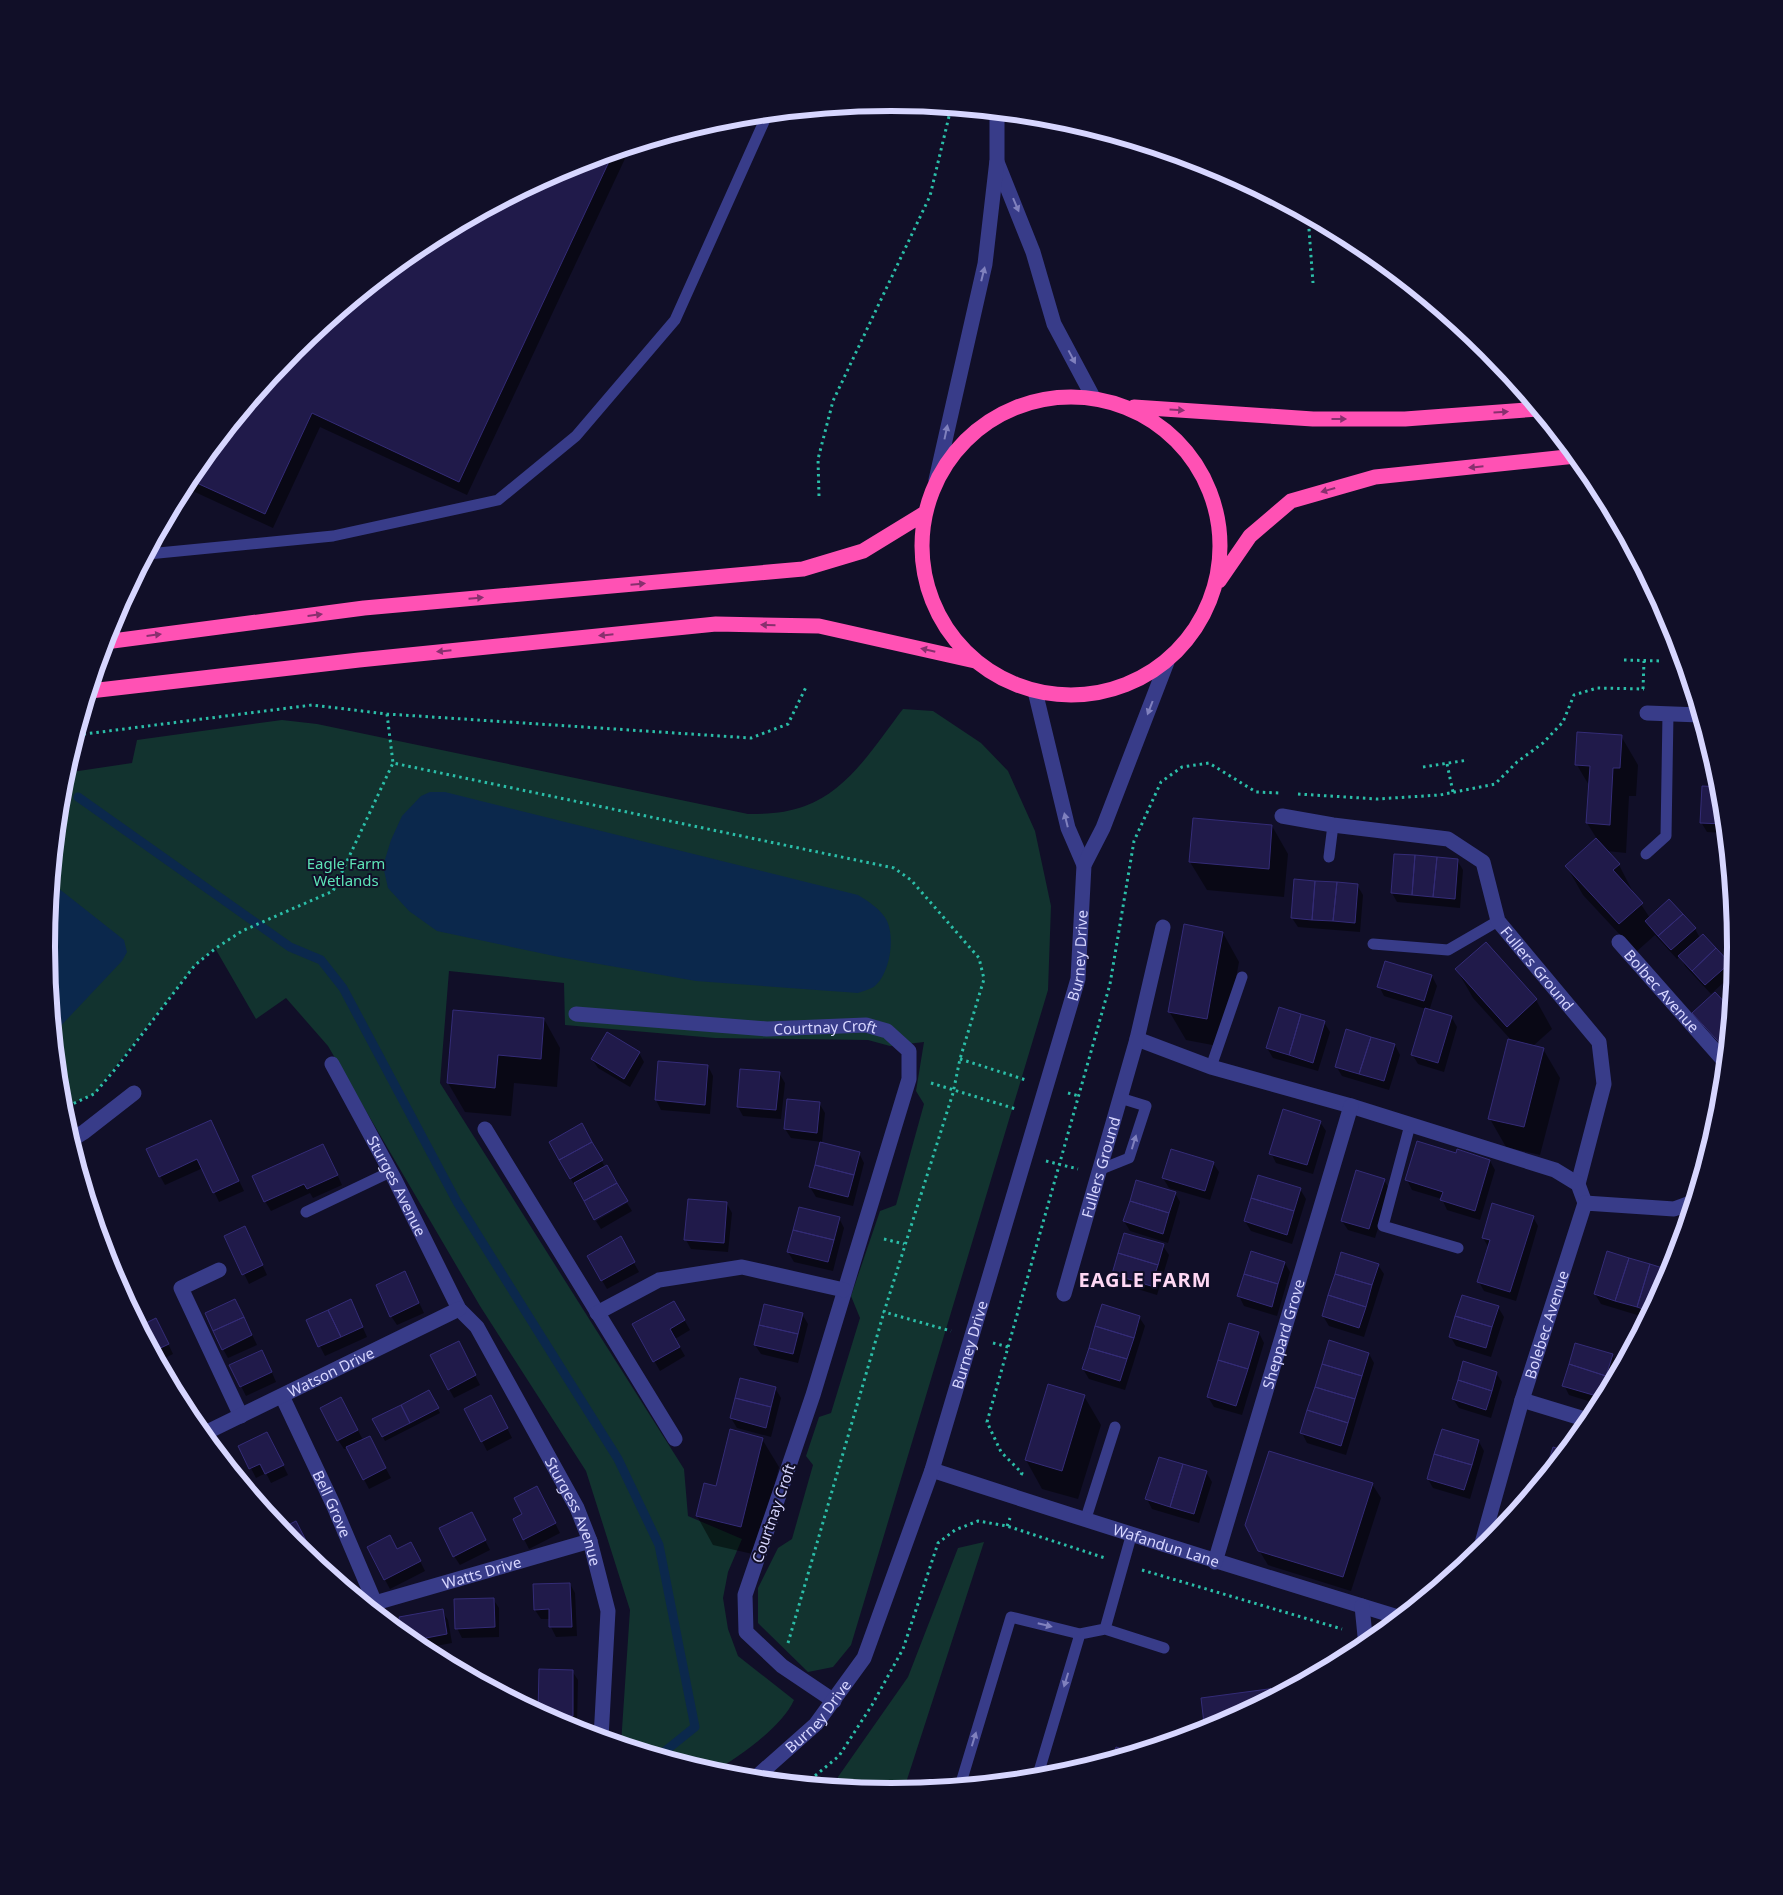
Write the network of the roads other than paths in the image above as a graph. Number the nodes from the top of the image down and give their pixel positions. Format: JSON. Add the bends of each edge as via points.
{"nodes":[{"id":1,"x":997,"y":118,"type":"edge"},
{"id":2,"x":764,"y":121,"type":"edge"},
{"id":3,"x":997,"y":160,"type":"junction"},
{"id":4,"x":1093,"y":397,"type":"junction"},
{"id":5,"x":1128,"y":407,"type":"junction"},
{"id":6,"x":1531,"y":410,"type":"edge"},
{"id":7,"x":1568,"y":457,"type":"edge"},
{"id":8,"x":936,"y":480,"type":"junction"},
{"id":9,"x":925,"y":513,"type":"junction"},
{"id":10,"x":154,"y":553,"type":"edge"},
{"id":11,"x":1217,"y":584,"type":"junction"},
{"id":12,"x":114,"y":641,"type":"edge"},
{"id":13,"x":975,"y":661,"type":"junction"},
{"id":14,"x":1167,"y":662,"type":"junction"},
{"id":15,"x":96,"y":690,"type":"edge"},
{"id":16,"x":1035,"y":691,"type":"junction"},
{"id":17,"x":1647,"y":714,"type":"dead end"},
{"id":18,"x":1668,"y":714,"type":"junction"},
{"id":19,"x":1694,"y":715,"type":"edge"},
{"id":20,"x":1282,"y":816,"type":"dead end"},
{"id":21,"x":1333,"y":825,"type":"junction"},
{"id":22,"x":1646,"y":854,"type":"dead end"},
{"id":23,"x":1329,"y":856,"type":"dead end"},
{"id":24,"x":1084,"y":865,"type":"junction"},
{"id":25,"x":1498,"y":921,"type":"junction"},
{"id":26,"x":1164,"y":927,"type":"dead end"},
{"id":27,"x":1619,"y":942,"type":"dead end"},
{"id":28,"x":1373,"y":944,"type":"dead end"},
{"id":29,"x":1242,"y":977,"type":"dead end"},
{"id":30,"x":576,"y":1014,"type":"dead end"},
{"id":31,"x":1137,"y":1039,"type":"junction"},
{"id":32,"x":1721,"y":1056,"type":"edge"},
{"id":33,"x":332,"y":1064,"type":"dead end"},
{"id":34,"x":1211,"y":1067,"type":"junction"},
{"id":35,"x":134,"y":1093,"type":"dead end"},
{"id":36,"x":1120,"y":1098,"type":"junction"},
{"id":37,"x":1351,"y":1106,"type":"junction"},
{"id":38,"x":1410,"y":1125,"type":"junction"},
{"id":39,"x":485,"y":1129,"type":"dead end"},
{"id":40,"x":77,"y":1136,"type":"edge"},
{"id":41,"x":390,"y":1172,"type":"junction"},
{"id":42,"x":1098,"y":1172,"type":"junction"},
{"id":43,"x":1578,"y":1184,"type":"junction"},
{"id":44,"x":1585,"y":1203,"type":"junction"},
{"id":45,"x":1687,"y":1204,"type":"edge"},
{"id":46,"x":306,"y":1212,"type":"dead end"},
{"id":47,"x":1458,"y":1248,"type":"dead end"},
{"id":48,"x":219,"y":1270,"type":"dead end"},
{"id":49,"x":844,"y":1290,"type":"junction"},
{"id":50,"x":1064,"y":1294,"type":"dead end"},
{"id":51,"x":459,"y":1309,"type":"junction"},
{"id":52,"x":596,"y":1313,"type":"junction"},
{"id":53,"x":282,"y":1396,"type":"junction"},
{"id":54,"x":1522,"y":1400,"type":"junction"},
{"id":55,"x":241,"y":1416,"type":"junction"},
{"id":56,"x":1582,"y":1418,"type":"edge"},
{"id":57,"x":1115,"y":1426,"type":"dead end"},
{"id":58,"x":209,"y":1431,"type":"edge"},
{"id":59,"x":675,"y":1439,"type":"dead end"},
{"id":60,"x":932,"y":1470,"type":"junction"},
{"id":61,"x":1086,"y":1518,"type":"junction"},
{"id":62,"x":1132,"y":1533,"type":"junction"},
{"id":63,"x":1483,"y":1539,"type":"edge"},
{"id":64,"x":590,"y":1541,"type":"junction"},
{"id":65,"x":1214,"y":1562,"type":"junction"},
{"id":66,"x":375,"y":1605,"type":"edge"},
{"id":67,"x":1362,"y":1606,"type":"junction"},
{"id":68,"x":378,"y":1607,"type":"edge"},
{"id":69,"x":1394,"y":1616,"type":"edge"},
{"id":70,"x":1106,"y":1629,"type":"junction"},
{"id":71,"x":1080,"y":1634,"type":"junction"},
{"id":72,"x":1365,"y":1637,"type":"edge"},
{"id":73,"x":1164,"y":1648,"type":"dead end"},
{"id":74,"x":834,"y":1701,"type":"junction"},
{"id":75,"x":601,"y":1732,"type":"edge"},
{"id":76,"x":1039,"y":1771,"type":"edge"},
{"id":77,"x":760,"y":1773,"type":"edge"},
{"id":78,"x":962,"y":1781,"type":"edge"}],
"edges":[{"from":1,"to":3,"type":"street"},
{"from":2,"to":10,"type":"lane","via":[[675,320],[576,436],[498,500],[333,536]]},
{"from":3,"to":4,"type":"street","one_way":true,"via":[[1033,252],[1054,324]]},
{"from":8,"to":3,"type":"street","one_way":true,"via":[[985,264]]},
{"from":4,"to":5,"type":"highway"},
{"from":4,"to":8,"type":"highway","via":[[1046,398],[1001,413],[964,441]]},
{"from":5,"to":6,"type":"highway","one_way":true,"via":[[1313,419],[1405,419]]},
{"from":5,"to":11,"type":"highway","via":[[1160,424],[1192,456],[1213,495],[1222,539]]},
{"from":7,"to":11,"type":"highway","one_way":true,"via":[[1375,477],[1291,501],[1250,536]]},
{"from":8,"to":9,"type":"highway"},
{"from":12,"to":9,"type":"highway","one_way":true,"via":[[364,608],[803,569],[863,551]]},
{"from":9,"to":13,"type":"highway","via":[[921,554],[929,594],[948,631]]},
{"from":11,"to":14,"type":"highway","via":[[1198,627]]},
{"from":13,"to":15,"type":"highway","one_way":true,"via":[[819,626],[716,624]]},
{"from":13,"to":16,"type":"highway","via":[[1003,680]]},
{"from":14,"to":16,"type":"highway","via":[[1127,686],[1081,696]]},
{"from":14,"to":24,"type":"street","one_way":true,"via":[[1103,828]]},
{"from":24,"to":16,"type":"street","one_way":true,"via":[[1068,828]]},
{"from":17,"to":18,"type":"street"},
{"from":18,"to":19,"type":"street"},
{"from":18,"to":22,"type":"lane","via":[[1666,836]]},
{"from":20,"to":21,"type":"street","name":"Fullers Ground"},
{"from":21,"to":23,"type":"lane"},
{"from":21,"to":25,"type":"street","name":"Fullers Ground","via":[[1448,839],[1483,862]]},
{"from":24,"to":60,"type":"street","name":"Burney Drive","via":[[1078,979]]},
{"from":25,"to":28,"type":"lane","via":[[1448,950]]},
{"from":25,"to":43,"type":"street","name":"Fullers Ground","via":[[1599,1042],[1604,1084]]},
{"from":26,"to":31,"type":"street","name":"Fullers Ground"},
{"from":27,"to":32,"type":"street","name":"Bolbec Avenue"},
{"from":29,"to":34,"type":"lane"},
{"from":30,"to":49,"type":"street","name":"Courtnay Croft","via":[[767,1029],[866,1025],[887,1031],[909,1051],[909,1077]]},
{"from":31,"to":34,"type":"street"},
{"from":31,"to":36,"type":"street","name":"Fullers Ground"},
{"from":33,"to":41,"type":"street","name":"Sturges Avenue"},
{"from":34,"to":37,"type":"street"},
{"from":35,"to":40,"type":"street"},
{"from":36,"to":42,"type":"street","name":"Fullers Ground"},
{"from":42,"to":36,"type":"lane","one_way":true,"via":[[1129,1158],[1146,1106]]},
{"from":37,"to":38,"type":"street"},
{"from":37,"to":65,"type":"street","name":"Sheppard Grove"},
{"from":38,"to":43,"type":"street","via":[[1555,1170]]},
{"from":38,"to":47,"type":"lane","via":[[1383,1226]]},
{"from":39,"to":52,"type":"street"},
{"from":41,"to":46,"type":"lane"},
{"from":41,"to":51,"type":"street","name":"Sturges Avenue"},
{"from":42,"to":50,"type":"street","name":"Fullers Ground"},
{"from":43,"to":44,"type":"street"},
{"from":44,"to":45,"type":"street","via":[[1674,1209]]},
{"from":44,"to":54,"type":"street","name":"Bolebec Avenue"},
{"from":48,"to":55,"type":"street","via":[[181,1288]]},
{"from":49,"to":52,"type":"street","via":[[742,1267],[659,1280]]},
{"from":49,"to":74,"type":"street","name":"Courtnay Croft","via":[[813,1395],[745,1595],[746,1632],[782,1666]]},
{"from":51,"to":53,"type":"street","name":"Watson Drive"},
{"from":51,"to":64,"type":"street","name":"Sturgess Avenue","via":[[477,1328],[577,1508]]},
{"from":52,"to":59,"type":"street"},
{"from":53,"to":55,"type":"street","name":"Watson Drive"},
{"from":53,"to":66,"type":"street","name":"Bell Grove","via":[[333,1504]]},
{"from":54,"to":56,"type":"street"},
{"from":54,"to":63,"type":"street","name":"Bolebec Avenue"},
{"from":55,"to":58,"type":"street","name":"Watson Drive"},
{"from":57,"to":61,"type":"lane"},
{"from":60,"to":61,"type":"street","name":"Wafandun Lane"},
{"from":60,"to":74,"type":"street","name":"Burney Drive","via":[[864,1658]]},
{"from":61,"to":62,"type":"street","name":"Wafandun Lane"},
{"from":62,"to":65,"type":"street","name":"Wafandun Lane"},
{"from":62,"to":70,"type":"lane"},
{"from":64,"to":68,"type":"street","name":"Watts Drive"},
{"from":64,"to":75,"type":"street","name":"Sturgess Avenue","via":[[608,1611]]},
{"from":65,"to":67,"type":"street","name":"Wafandun Lane"},
{"from":67,"to":69,"type":"street","name":"Wafandun Lane"},
{"from":67,"to":72,"type":"street"},
{"from":70,"to":71,"type":"lane"},
{"from":70,"to":73,"type":"lane"},
{"from":71,"to":76,"type":"lane","one_way":true},
{"from":78,"to":71,"type":"lane","one_way":true,"via":[[1011,1617]]},
{"from":74,"to":77,"type":"street","name":"Burney Drive","via":[[816,1724]]}]}
